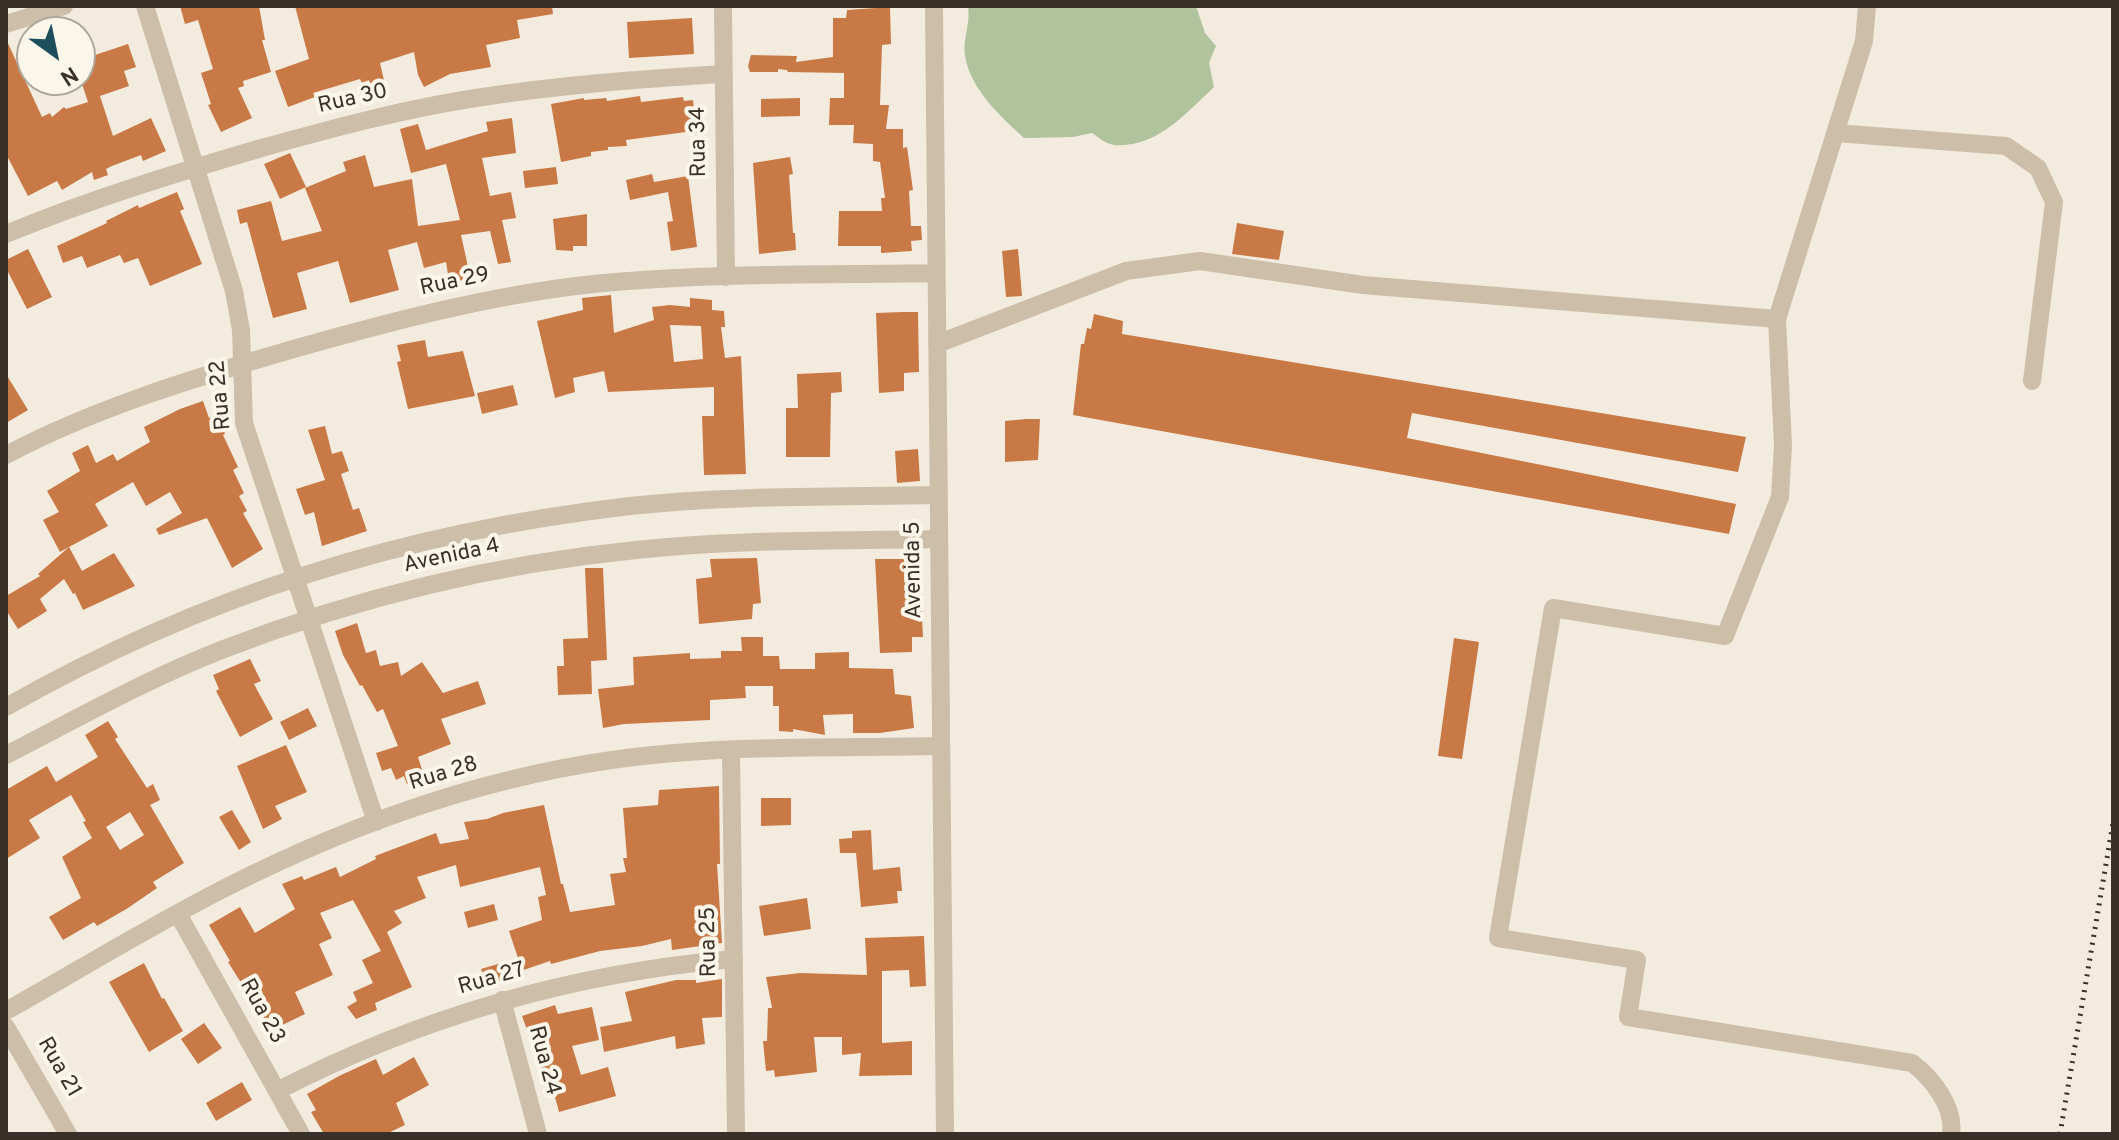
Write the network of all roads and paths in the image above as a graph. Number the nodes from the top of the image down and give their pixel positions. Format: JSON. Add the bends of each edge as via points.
{"nodes":[{"id":1,"x":64,"y":6,"type":"edge"},
{"id":2,"x":145,"y":6,"type":"edge"},
{"id":3,"x":723,"y":6,"type":"edge"},
{"id":4,"x":934,"y":6,"type":"edge"},
{"id":5,"x":1867,"y":6,"type":"edge"},
{"id":6,"x":6,"y":24,"type":"edge"},
{"id":7,"x":723,"y":74,"type":"junction"},
{"id":8,"x":1836,"y":133,"type":"junction"},
{"id":9,"x":195,"y":167,"type":"junction"},
{"id":10,"x":6,"y":234,"type":"edge"},
{"id":11,"x":936,"y":273,"type":"junction"},
{"id":12,"x":726,"y":277,"type":"junction"},
{"id":13,"x":1777,"y":319,"type":"junction"},
{"id":14,"x":937,"y":344,"type":"junction"},
{"id":15,"x":242,"y":364,"type":"junction"},
{"id":16,"x":2032,"y":381,"type":"dead end"},
{"id":17,"x":6,"y":455,"type":"edge"},
{"id":18,"x":939,"y":495,"type":"junction"},
{"id":19,"x":939,"y":539,"type":"junction"},
{"id":20,"x":296,"y":577,"type":"junction"},
{"id":21,"x":310,"y":619,"type":"junction"},
{"id":22,"x":6,"y":707,"type":"edge"},
{"id":23,"x":941,"y":746,"type":"junction"},
{"id":24,"x":731,"y":750,"type":"junction"},
{"id":25,"x":6,"y":755,"type":"edge"},
{"id":26,"x":376,"y":822,"type":"junction"},
{"id":27,"x":178,"y":914,"type":"junction"},
{"id":28,"x":734,"y":959,"type":"junction"},
{"id":29,"x":502,"y":1000,"type":"junction"},
{"id":30,"x":6,"y":1011,"type":"edge"},
{"id":31,"x":6,"y":1027,"type":"edge"},
{"id":32,"x":277,"y":1091,"type":"junction"},
{"id":33,"x":68,"y":1134,"type":"edge"},
{"id":34,"x":301,"y":1134,"type":"edge"},
{"id":35,"x":538,"y":1134,"type":"edge"},
{"id":36,"x":736,"y":1134,"type":"edge"},
{"id":37,"x":945,"y":1134,"type":"edge"},
{"id":38,"x":1951,"y":1134,"type":"edge"}],
"edges":[{"from":1,"to":6,"type":"street"},
{"from":2,"to":9,"type":"street","name":"Rua 22"},
{"from":3,"to":7,"type":"street","name":"Rua 34"},
{"from":4,"to":11,"type":"street","name":"Avenida 5"},
{"from":5,"to":8,"type":"street","via":[[1864,41]]},
{"from":7,"to":9,"type":"street","name":"Rua 30","via":[[598,81],[474,98],[331,129]]},
{"from":7,"to":12,"type":"street","name":"Rua 34"},
{"from":8,"to":13,"type":"street"},
{"from":8,"to":16,"type":"street","via":[[2006,146],[2038,168],[2054,202]]},
{"from":9,"to":10,"type":"street","name":"Rua 30"},
{"from":9,"to":15,"type":"street","name":"Rua 22","via":[[234,291]]},
{"from":11,"to":12,"type":"street","name":"Rua 29"},
{"from":11,"to":14,"type":"street","name":"Avenida 5"},
{"from":12,"to":15,"type":"street","name":"Rua 29","via":[[614,282],[508,296],[379,324]]},
{"from":13,"to":14,"type":"street","via":[[1363,285],[1200,261],[1126,271]]},
{"from":13,"to":38,"type":"street","via":[[1780,497],[1725,636],[1553,608],[1498,938],[1637,960],[1628,1017],[1912,1063],[1930,1076],[1950,1115]]},
{"from":14,"to":18,"type":"street","name":"Avenida 5"},
{"from":15,"to":17,"type":"street","name":"Rua 29","via":[[121,404]]},
{"from":15,"to":20,"type":"street","name":"Rua 22","via":[[244,423]]},
{"from":18,"to":19,"type":"street","name":"Avenida 5"},
{"from":18,"to":20,"type":"street","name":"Avenida 4","via":[[619,508],[462,532]]},
{"from":19,"to":21,"type":"street","name":"Avenida 4","via":[[637,550],[471,575]]},
{"from":19,"to":23,"type":"street","name":"Avenida 5"},
{"from":20,"to":21,"type":"street","name":"Rua 22"},
{"from":20,"to":22,"type":"street","name":"Avenida 4","via":[[207,608]]},
{"from":21,"to":25,"type":"street","name":"Avenida 4","via":[[137,687]]},
{"from":21,"to":26,"type":"street","name":"Rua 22"},
{"from":23,"to":24,"type":"street","name":"Rua 28"},
{"from":23,"to":37,"type":"street","name":"Avenida 5"},
{"from":24,"to":26,"type":"street","name":"Rua 28","via":[[632,757],[525,777]]},
{"from":24,"to":28,"type":"street","name":"Rua 25"},
{"from":26,"to":27,"type":"street","name":"Rua 28"},
{"from":27,"to":30,"type":"street","name":"Rua 28"},
{"from":27,"to":32,"type":"street","name":"Rua 23"},
{"from":28,"to":29,"type":"street","name":"Rua 27","via":[[679,964]]},
{"from":28,"to":36,"type":"street","name":"Rua 25"},
{"from":29,"to":32,"type":"street","name":"Rua 27","via":[[391,1037]]},
{"from":29,"to":35,"type":"street","name":"Rua 24"},
{"from":31,"to":33,"type":"street","name":"Rua 21"},
{"from":32,"to":34,"type":"street","name":"Rua 23"}]}
